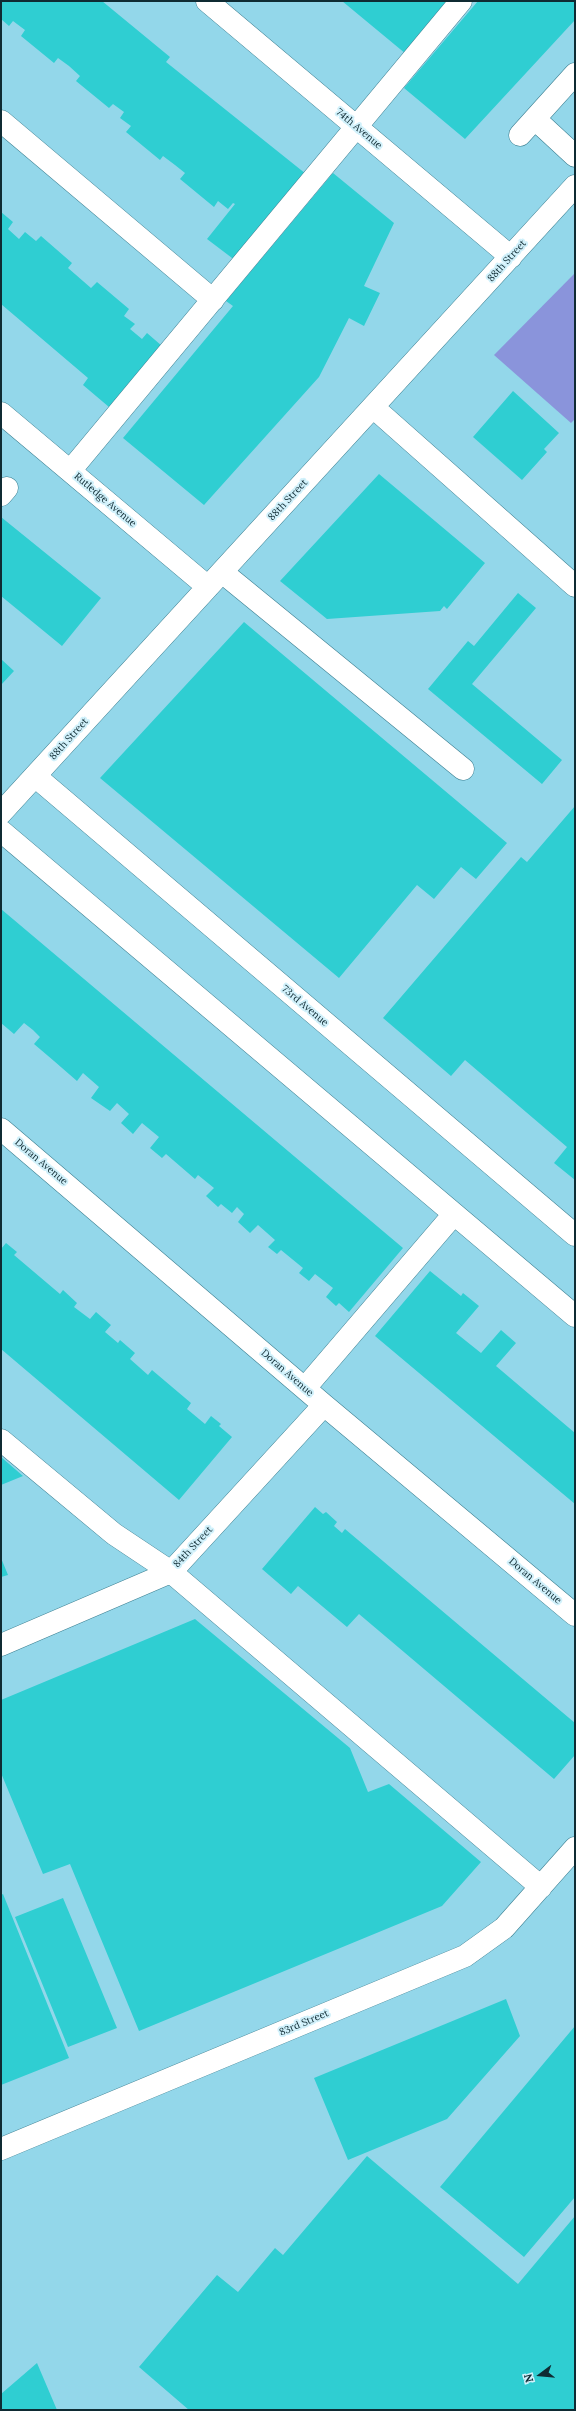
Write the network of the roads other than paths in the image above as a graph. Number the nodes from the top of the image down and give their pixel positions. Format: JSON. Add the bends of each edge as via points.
{"nodes":[{"id":1,"x":207,"y":1,"type":"edge"},
{"id":2,"x":461,"y":1,"type":"edge"},
{"id":3,"x":575,"y":74,"type":"edge"},
{"id":4,"x":535,"y":119,"type":"junction"},
{"id":5,"x":1,"y":121,"type":"edge"},
{"id":6,"x":357,"y":128,"type":"junction"},
{"id":7,"x":520,"y":135,"type":"dead end"},
{"id":8,"x":575,"y":156,"type":"edge"},
{"id":9,"x":575,"y":186,"type":"edge"},
{"id":10,"x":511,"y":257,"type":"junction"},
{"id":11,"x":213,"y":300,"type":"junction"},
{"id":12,"x":373,"y":407,"type":"junction"},
{"id":13,"x":1,"y":413,"type":"edge"},
{"id":14,"x":70,"y":471,"type":"junction"},
{"id":15,"x":215,"y":579,"type":"junction"},
{"id":16,"x":575,"y":586,"type":"edge"},
{"id":17,"x":462,"y":769,"type":"dead end"},
{"id":18,"x":35,"y":776,"type":"junction"},
{"id":19,"x":1,"y":813,"type":"edge"},
{"id":20,"x":1,"y":831,"type":"edge"},
{"id":21,"x":1,"y":1129,"type":"edge"},
{"id":22,"x":454,"y":1214,"type":"junction"},
{"id":23,"x":575,"y":1236,"type":"edge"},
{"id":24,"x":575,"y":1316,"type":"edge"},
{"id":25,"x":305,"y":1388,"type":"junction"},
{"id":26,"x":324,"y":1405,"type":"junction"},
{"id":27,"x":1,"y":1440,"type":"edge"},
{"id":28,"x":171,"y":1572,"type":"junction"},
{"id":29,"x":575,"y":1615,"type":"edge"},
{"id":30,"x":1,"y":1645,"type":"edge"},
{"id":31,"x":575,"y":1848,"type":"edge"},
{"id":32,"x":541,"y":1887,"type":"junction"},
{"id":33,"x":1,"y":2149,"type":"edge"}],
"edges":[{"from":1,"to":6,"type":"street","name":"74th Avenue"},
{"from":2,"to":6,"type":"street"},
{"from":3,"to":4,"type":"street"},
{"from":4,"to":7,"type":"street"},
{"from":4,"to":8,"type":"street"},
{"from":5,"to":11,"type":"street"},
{"from":6,"to":10,"type":"street","name":"74th Avenue"},
{"from":6,"to":11,"type":"street"},
{"from":9,"to":10,"type":"street","name":"88th Street"},
{"from":10,"to":12,"type":"street","name":"88th Street"},
{"from":11,"to":14,"type":"street"},
{"from":12,"to":15,"type":"street","name":"88th Street"},
{"from":12,"to":16,"type":"street"},
{"from":13,"to":14,"type":"street","name":"Rutledge Avenue"},
{"from":14,"to":15,"type":"street","name":"Rutledge Avenue"},
{"from":15,"to":17,"type":"street","name":"Rutledge Avenue"},
{"from":15,"to":18,"type":"street","name":"88th Street"},
{"from":18,"to":19,"type":"street","name":"88th Street"},
{"from":18,"to":23,"type":"street","name":"73rd Avenue"},
{"from":20,"to":22,"type":"street"},
{"from":21,"to":25,"type":"street","name":"Doran Avenue"},
{"from":22,"to":24,"type":"street"},
{"from":22,"to":25,"type":"street"},
{"from":25,"to":26,"type":"street","name":"Doran Avenue"},
{"from":26,"to":28,"type":"street","name":"84th Street"},
{"from":26,"to":29,"type":"street","name":"Doran Avenue"},
{"from":27,"to":28,"type":"street","via":[[114,1534]]},
{"from":28,"to":30,"type":"street","name":"84th Street"},
{"from":28,"to":32,"type":"street"},
{"from":31,"to":32,"type":"street","name":"83rd Street"},
{"from":32,"to":33,"type":"street","name":"83rd Street","via":[[504,1928],[465,1956]]}]}
